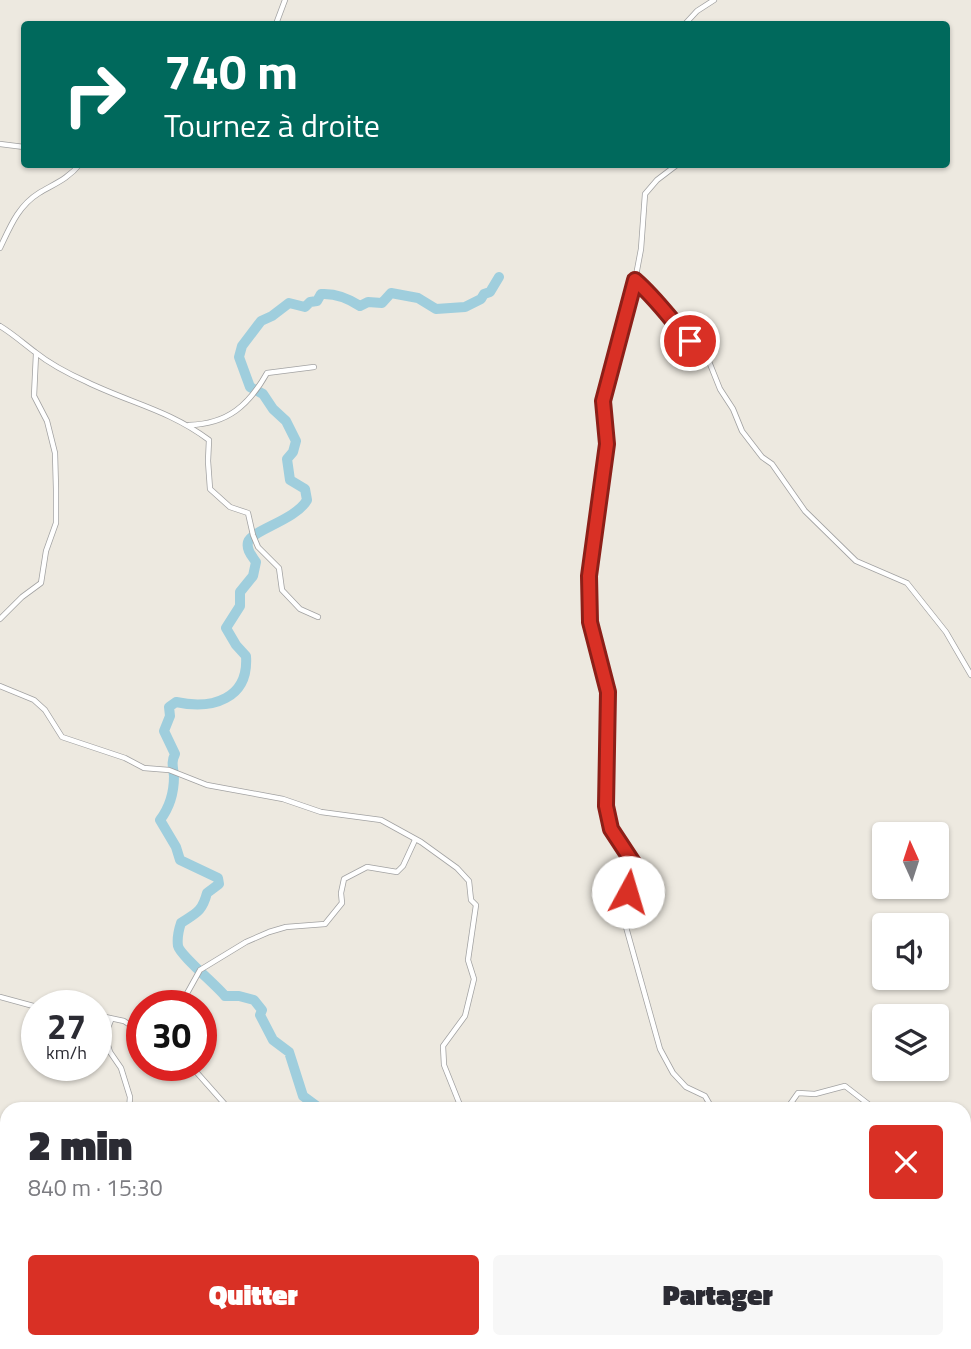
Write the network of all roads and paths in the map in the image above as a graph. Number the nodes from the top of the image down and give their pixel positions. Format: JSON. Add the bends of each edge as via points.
{"nodes":[{"id":1,"x":285,"y":0,"type":"edge"},
{"id":2,"x":714,"y":0,"type":"edge"},
{"id":3,"x":277,"y":21,"type":"edge"},
{"id":4,"x":688,"y":21,"type":"edge"},
{"id":5,"x":0,"y":144,"type":"edge"},
{"id":6,"x":21,"y":146,"type":"edge"},
{"id":7,"x":76,"y":168,"type":"edge"},
{"id":8,"x":673,"y":168,"type":"edge"},
{"id":9,"x":0,"y":248,"type":"edge"},
{"id":10,"x":635,"y":280,"type":"junction"},
{"id":11,"x":0,"y":327,"type":"edge"},
{"id":12,"x":36,"y":354,"type":"junction"},
{"id":13,"x":314,"y":367,"type":"dead end"},
{"id":14,"x":188,"y":425,"type":"junction"},
{"id":15,"x":318,"y":617,"type":"dead end"},
{"id":16,"x":0,"y":619,"type":"edge"},
{"id":17,"x":971,"y":676,"type":"edge"},
{"id":18,"x":0,"y":686,"type":"edge"},
{"id":19,"x":415,"y":840,"type":"junction"},
{"id":20,"x":189,"y":990,"type":"edge"},
{"id":21,"x":0,"y":997,"type":"edge"},
{"id":22,"x":21,"y":1003,"type":"edge"},
{"id":23,"x":112,"y":1055,"type":"edge"},
{"id":24,"x":204,"y":1081,"type":"edge"},
{"id":25,"x":130,"y":1102,"type":"edge"},
{"id":26,"x":223,"y":1102,"type":"edge"},
{"id":27,"x":458,"y":1102,"type":"edge"},
{"id":28,"x":708,"y":1102,"type":"edge"},
{"id":29,"x":792,"y":1102,"type":"edge"},
{"id":30,"x":866,"y":1102,"type":"edge"}],
"edges":[{"from":1,"to":3,"type":"street"},
{"from":2,"to":4,"type":"street"},
{"from":5,"to":6,"type":"street"},
{"from":7,"to":9,"type":"street","via":[[22,208]]},
{"from":8,"to":10,"type":"street","via":[[645,194]]},
{"from":10,"to":17,"type":"street","via":[[708,359],[742,431],[805,511],[856,561],[906,583],[946,632]]},
{"from":10,"to":28,"type":"street","via":[[603,401],[607,444],[589,576],[590,622],[608,692],[606,806],[611,829],[634,864],[626,927],[660,1049],[673,1073]]},
{"from":11,"to":12,"type":"street"},
{"from":12,"to":14,"type":"street","via":[[88,383]]},
{"from":12,"to":16,"type":"street","via":[[34,396],[47,421],[55,453],[56,523],[41,583]]},
{"from":13,"to":14,"type":"street","via":[[267,373],[247,403],[223,419]]},
{"from":14,"to":15,"type":"street","via":[[209,440],[210,489],[230,507],[248,513],[258,547],[279,568],[282,590],[300,609]]},
{"from":18,"to":19,"type":"street","via":[[34,700],[62,737],[79,744],[207,785],[283,799],[321,812],[381,820]]},
{"from":19,"to":20,"type":"street","via":[[397,872],[367,867],[344,879],[342,903],[324,924],[286,928],[246,942],[200,970]]},
{"from":19,"to":27,"type":"street","via":[[457,868],[469,881],[476,905],[468,960],[474,979],[465,1016],[443,1046],[444,1065]]},
{"from":21,"to":22,"type":"street"},
{"from":23,"to":25,"type":"street","via":[[121,1068]]},
{"from":24,"to":26,"type":"street"},
{"from":29,"to":30,"type":"street","via":[[798,1093],[845,1086]]}]}
